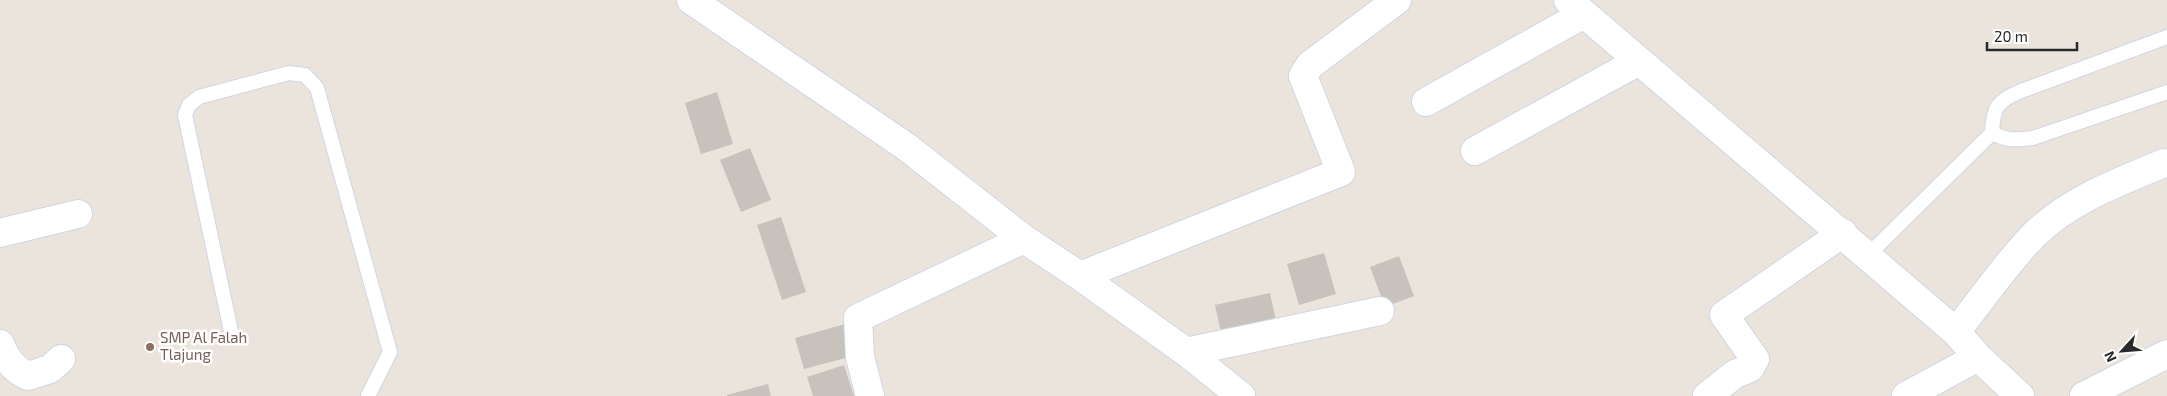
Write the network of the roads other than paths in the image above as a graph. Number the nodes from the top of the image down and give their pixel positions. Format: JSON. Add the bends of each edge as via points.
{"nodes":[{"id":1,"x":691,"y":0,"type":"edge"},
{"id":2,"x":1397,"y":0,"type":"edge"},
{"id":3,"x":1576,"y":7,"type":"edge"},
{"id":4,"x":2167,"y":37,"type":"edge"},
{"id":5,"x":1639,"y":61,"type":"junction"},
{"id":6,"x":2167,"y":92,"type":"edge"},
{"id":7,"x":1426,"y":102,"type":"dead end"},
{"id":8,"x":1992,"y":133,"type":"junction"},
{"id":9,"x":1475,"y":151,"type":"dead end"},
{"id":10,"x":2164,"y":163,"type":"dead end"},
{"id":11,"x":78,"y":214,"type":"dead end"},
{"id":12,"x":1843,"y":233,"type":"junction"},
{"id":13,"x":0,"y":234,"type":"edge"},
{"id":14,"x":1024,"y":239,"type":"junction"},
{"id":15,"x":1867,"y":256,"type":"junction"},
{"id":16,"x":1080,"y":276,"type":"junction"},
{"id":17,"x":1380,"y":311,"type":"dead end"},
{"id":18,"x":1956,"y":332,"type":"junction"},
{"id":19,"x":232,"y":336,"type":"dead end"},
{"id":20,"x":0,"y":344,"type":"edge"},
{"id":21,"x":1186,"y":352,"type":"junction"},
{"id":22,"x":2167,"y":354,"type":"edge"},
{"id":23,"x":1978,"y":357,"type":"junction"},
{"id":24,"x":61,"y":359,"type":"dead end"},
{"id":25,"x":368,"y":396,"type":"edge"},
{"id":26,"x":870,"y":396,"type":"edge"},
{"id":27,"x":1241,"y":396,"type":"edge"},
{"id":28,"x":1707,"y":396,"type":"edge"},
{"id":29,"x":1906,"y":396,"type":"edge"},
{"id":30,"x":2020,"y":396,"type":"edge"},
{"id":31,"x":2084,"y":396,"type":"edge"}],
"edges":[{"from":1,"to":14,"type":"street","via":[[908,148]]},
{"from":2,"to":16,"type":"street","via":[[1310,65],[1303,76],[1341,172]]},
{"from":3,"to":5,"type":"street"},
{"from":3,"to":7,"type":"street"},
{"from":4,"to":8,"type":"lane","via":[[2010,96],[2000,102],[1993,114]]},
{"from":5,"to":9,"type":"street"},
{"from":5,"to":12,"type":"street"},
{"from":6,"to":8,"type":"lane","via":[[2033,138],[2005,140]]},
{"from":8,"to":15,"type":"lane"},
{"from":10,"to":18,"type":"street","via":[[2107,187],[2068,209],[2034,235]]},
{"from":11,"to":13,"type":"street"},
{"from":12,"to":15,"type":"street"},
{"from":12,"to":28,"type":"street","via":[[1724,315],[1754,359],[1750,368],[1735,374]]},
{"from":14,"to":16,"type":"street"},
{"from":14,"to":26,"type":"street","via":[[858,318],[860,357]]},
{"from":15,"to":18,"type":"street"},
{"from":16,"to":21,"type":"street"},
{"from":17,"to":21,"type":"street"},
{"from":18,"to":23,"type":"street"},
{"from":19,"to":25,"type":"lane","via":[[185,115],[189,105],[199,97],[290,73],[305,75],[317,88],[390,352]]},
{"from":20,"to":24,"type":"street","via":[[10,363],[18,372],[28,376],[50,369]]},
{"from":21,"to":27,"type":"street"},
{"from":22,"to":31,"type":"street"},
{"from":23,"to":29,"type":"street"},
{"from":23,"to":30,"type":"street"}]}
